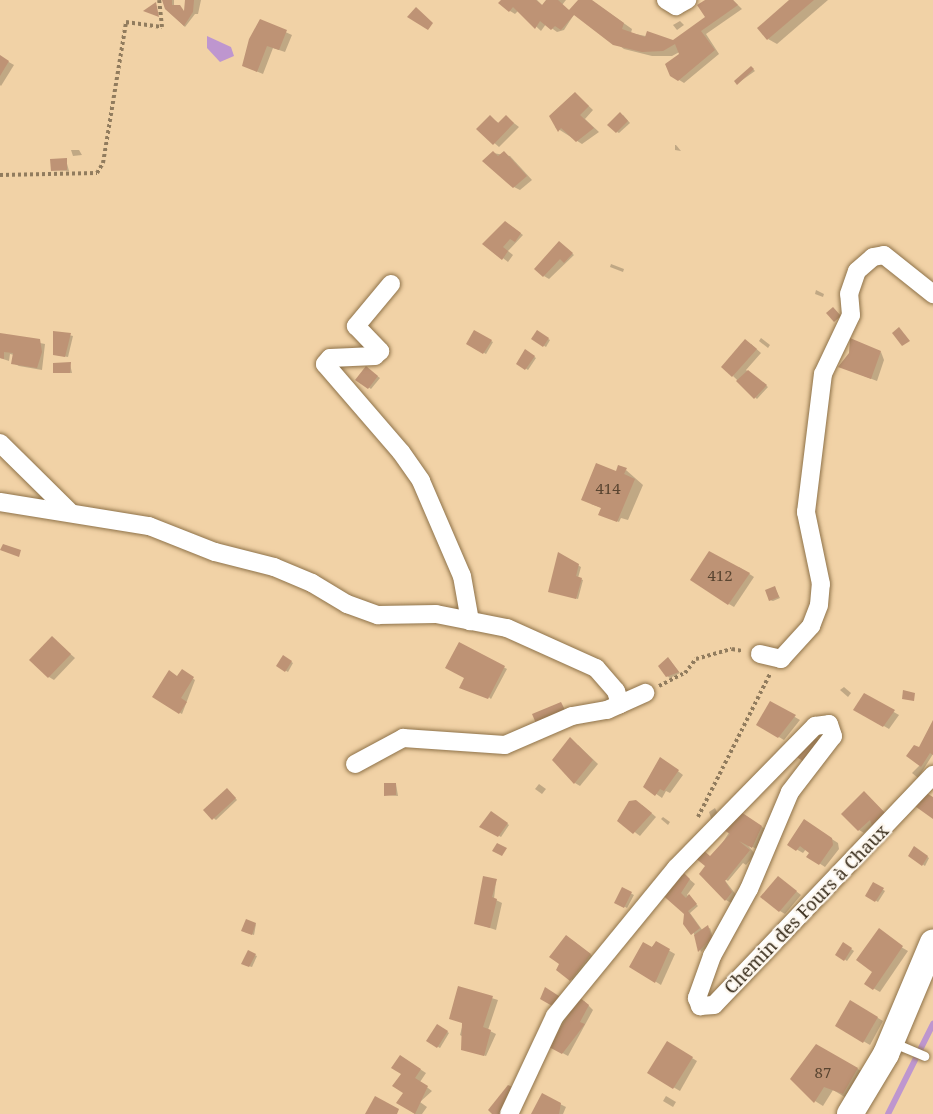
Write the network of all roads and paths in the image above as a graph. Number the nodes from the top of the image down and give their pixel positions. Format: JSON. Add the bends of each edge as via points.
{"nodes":[{"id":1,"x":159,"y":0,"type":"edge"},
{"id":2,"x":666,"y":0,"type":"edge"},
{"id":3,"x":687,"y":0,"type":"edge"},
{"id":4,"x":0,"y":175,"type":"edge"},
{"id":5,"x":391,"y":284,"type":"dead end"},
{"id":6,"x":933,"y":294,"type":"edge"},
{"id":7,"x":0,"y":443,"type":"edge"},
{"id":8,"x":0,"y":502,"type":"edge"},
{"id":9,"x":70,"y":512,"type":"junction"},
{"id":10,"x":470,"y":621,"type":"junction"},
{"id":11,"x":760,"y":654,"type":"joint"},
{"id":12,"x":781,"y":658,"type":"junction"},
{"id":13,"x":645,"y":693,"type":"joint"},
{"id":14,"x":620,"y":704,"type":"junction"},
{"id":15,"x":355,"y":764,"type":"dead end"},
{"id":16,"x":933,"y":775,"type":"edge"},
{"id":17,"x":696,"y":822,"type":"dead end"},
{"id":18,"x":933,"y":942,"type":"edge"},
{"id":19,"x":898,"y":1045,"type":"junction"},
{"id":20,"x":924,"y":1056,"type":"dead end"},
{"id":21,"x":509,"y":1114,"type":"edge"},
{"id":22,"x":850,"y":1114,"type":"edge"}],
"edges":[{"from":1,"to":4,"type":"path","via":[[162,27],[126,22],[103,163],[97,173]]},
{"from":2,"to":3,"type":"street","via":[[676,6]]},
{"from":5,"to":10,"type":"street","via":[[356,326],[380,351],[375,356],[330,358],[325,364],[421,481],[462,576]]},
{"from":6,"to":12,"type":"street","via":[[884,255],[873,257],[857,272],[849,294],[851,315],[823,374],[806,512],[821,584],[819,605],[811,626]]},
{"from":7,"to":9,"type":"street"},
{"from":8,"to":9,"type":"street"},
{"from":9,"to":10,"type":"street","via":[[148,526],[215,552],[274,567],[347,604],[378,615],[436,614]]},
{"from":10,"to":14,"type":"street","via":[[507,628],[596,668],[616,691]]},
{"from":11,"to":12,"type":"street"},
{"from":11,"to":13,"type":"path","via":[[732,649],[696,659],[685,673]]},
{"from":12,"to":17,"type":"path","via":[[724,759]]},
{"from":13,"to":14,"type":"street"},
{"from":14,"to":15,"type":"street","via":[[572,716],[505,745],[402,738]]},
{"from":16,"to":21,"type":"street","name":"Chemin des Fours à Chaux","via":[[714,1005],[700,1006],[696,998],[712,956],[749,889],[790,792],[833,736],[829,724],[815,726],[676,868],[555,1016]]},
{"from":18,"to":19,"type":"main road"},
{"from":19,"to":20,"type":"lane"},
{"from":19,"to":22,"type":"main road"}]}
